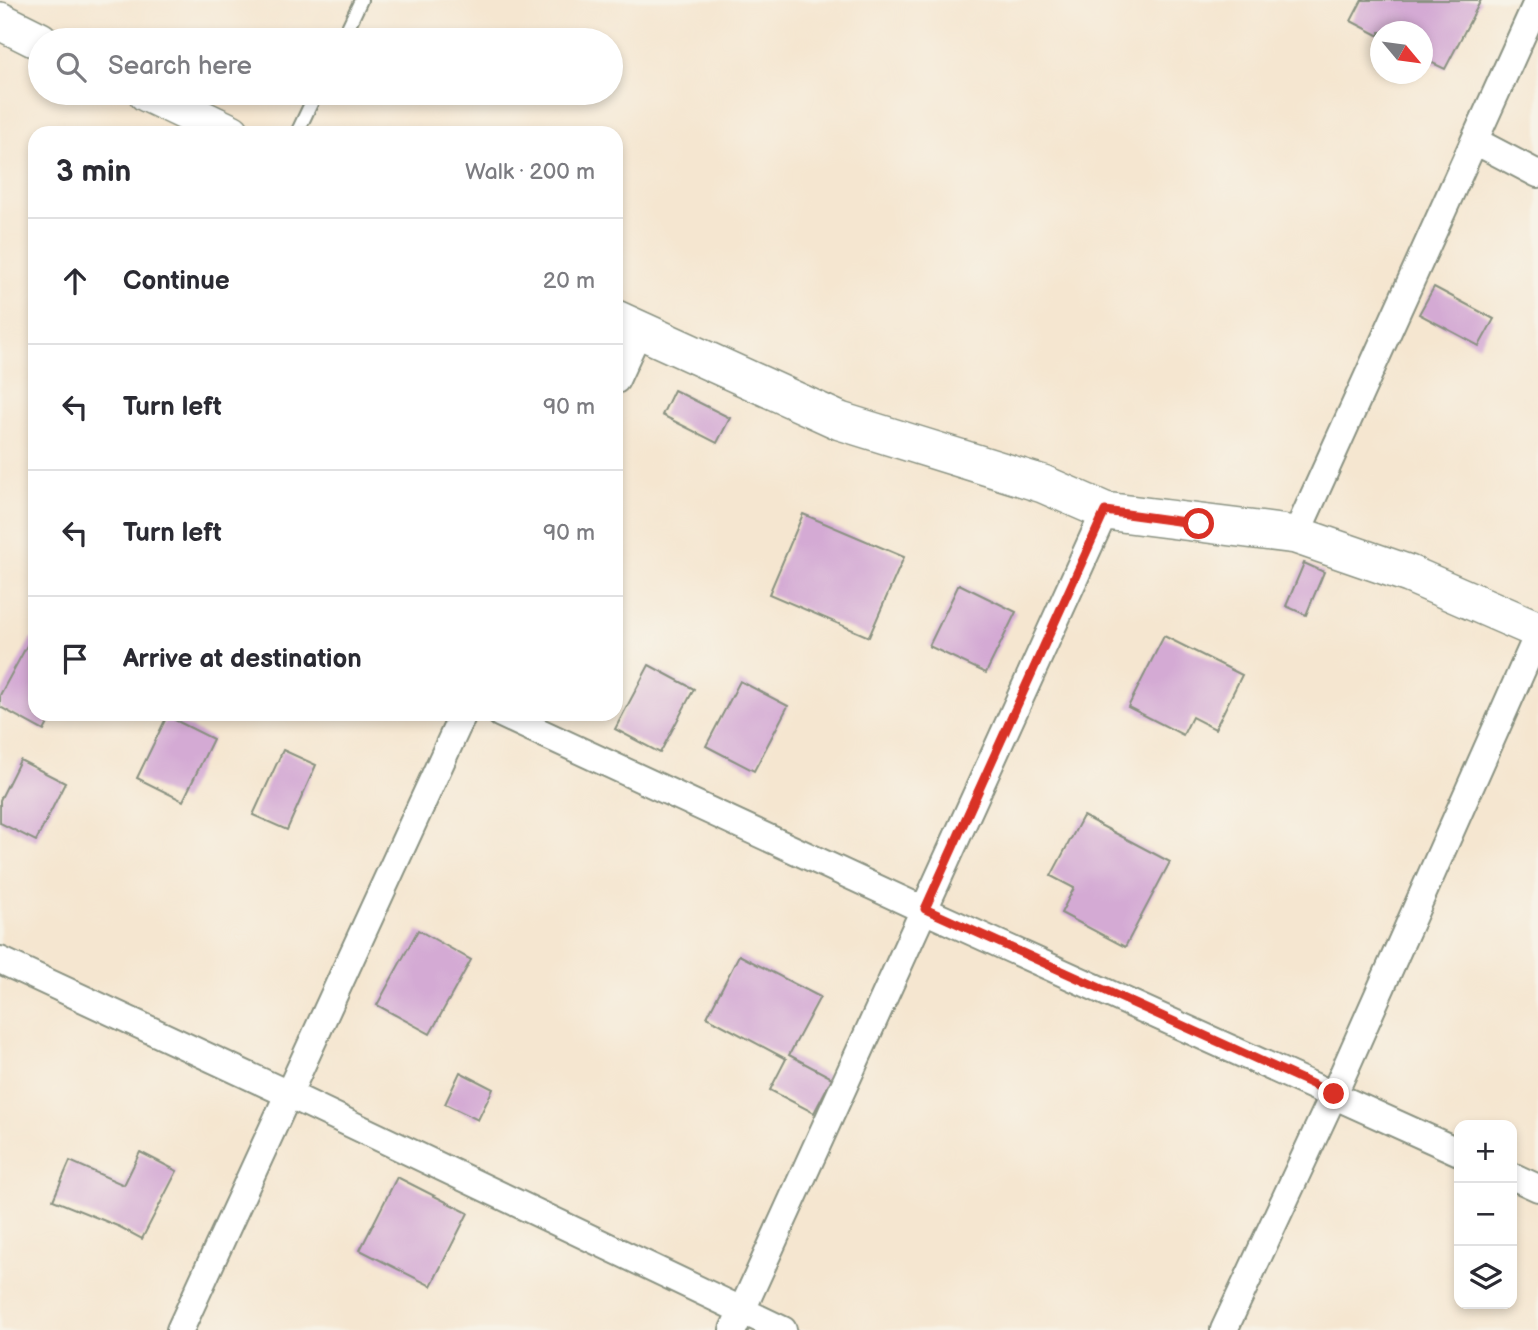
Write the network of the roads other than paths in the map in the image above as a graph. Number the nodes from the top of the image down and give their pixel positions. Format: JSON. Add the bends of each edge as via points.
{"nodes":[{"id":1,"x":361,"y":0,"type":"edge"},
{"id":2,"x":1538,"y":0,"type":"edge"},
{"id":3,"x":0,"y":21,"type":"edge"},
{"id":4,"x":348,"y":28,"type":"edge"},
{"id":5,"x":28,"y":35,"type":"edge"},
{"id":6,"x":172,"y":105,"type":"edge"},
{"id":7,"x":310,"y":105,"type":"edge"},
{"id":8,"x":217,"y":126,"type":"edge"},
{"id":9,"x":300,"y":126,"type":"edge"},
{"id":10,"x":1475,"y":141,"type":"junction"},
{"id":11,"x":1538,"y":174,"type":"edge"},
{"id":12,"x":628,"y":324,"type":"edge"},
{"id":13,"x":623,"y":347,"type":"edge"},
{"id":14,"x":1105,"y":511,"type":"junction"},
{"id":15,"x":1296,"y":535,"type":"junction"},
{"id":16,"x":1538,"y":632,"type":"edge"},
{"id":17,"x":460,"y":721,"type":"edge"},
{"id":18,"x":516,"y":721,"type":"edge"},
{"id":19,"x":925,"y":909,"type":"junction"},
{"id":20,"x":0,"y":960,"type":"edge"},
{"id":21,"x":288,"y":1094,"type":"junction"},
{"id":22,"x":1334,"y":1094,"type":"junction"},
{"id":23,"x":1454,"y":1150,"type":"edge"},
{"id":24,"x":1517,"y":1178,"type":"edge"},
{"id":25,"x":1538,"y":1188,"type":"edge"},
{"id":26,"x":738,"y":1321,"type":"edge"},
{"id":27,"x":180,"y":1330,"type":"edge"},
{"id":28,"x":783,"y":1330,"type":"edge"},
{"id":29,"x":1224,"y":1330,"type":"edge"}],
"edges":[{"from":1,"to":4,"type":"lane"},
{"from":2,"to":10,"type":"street"},
{"from":3,"to":5,"type":"street"},
{"from":6,"to":8,"type":"street"},
{"from":7,"to":9,"type":"lane"},
{"from":10,"to":11,"type":"street"},
{"from":10,"to":15,"type":"street"},
{"from":12,"to":13,"type":"street"},
{"from":12,"to":14,"type":"street","via":[[840,421],[1044,484]]},
{"from":14,"to":15,"type":"street"},
{"from":14,"to":19,"type":"street"},
{"from":15,"to":16,"type":"street","via":[[1409,575]]},
{"from":16,"to":22,"type":"street"},
{"from":17,"to":21,"type":"street"},
{"from":18,"to":19,"type":"street"},
{"from":19,"to":22,"type":"street"},
{"from":19,"to":26,"type":"street"},
{"from":20,"to":21,"type":"street"},
{"from":21,"to":26,"type":"street"},
{"from":21,"to":27,"type":"street"},
{"from":22,"to":23,"type":"street"},
{"from":22,"to":29,"type":"street"},
{"from":24,"to":25,"type":"street"},
{"from":26,"to":28,"type":"street"}]}
